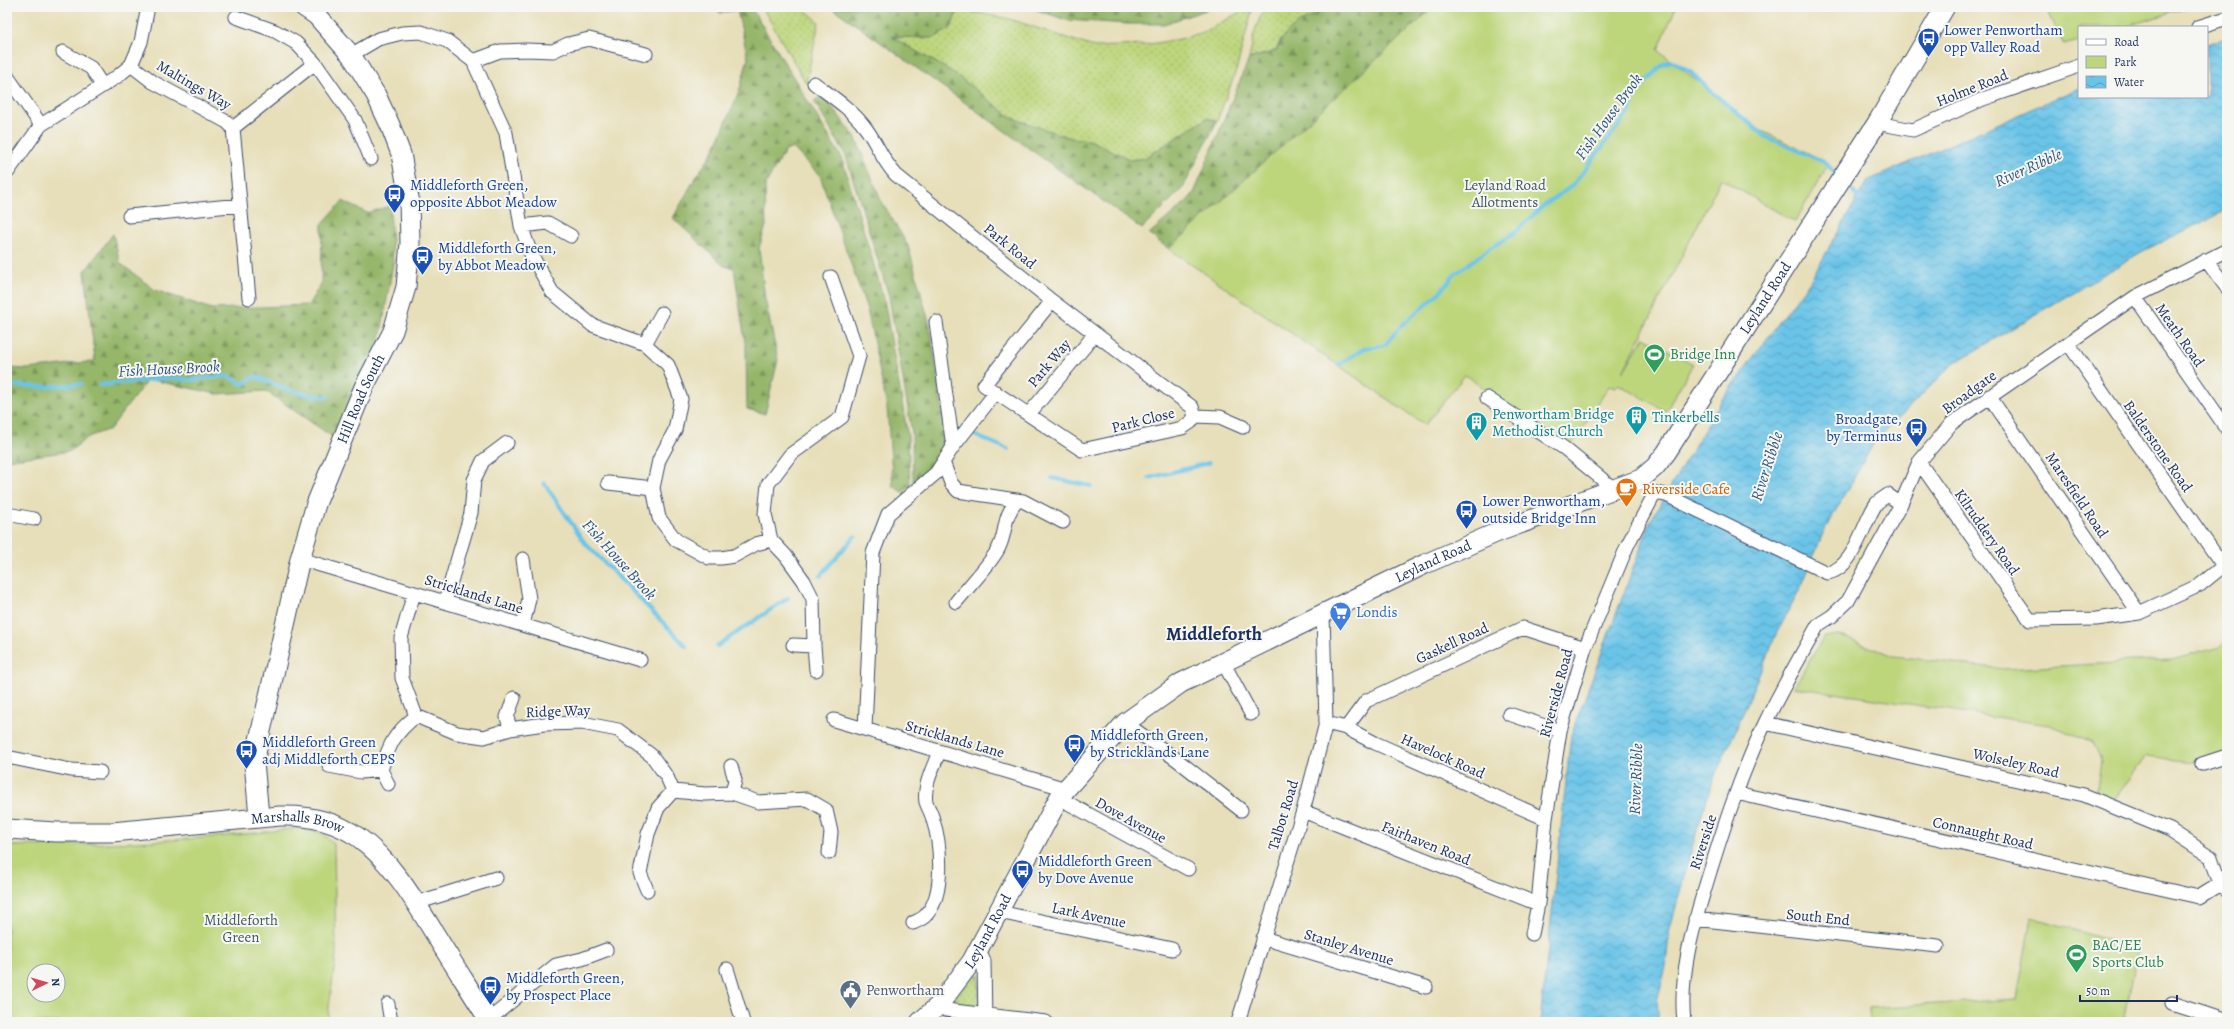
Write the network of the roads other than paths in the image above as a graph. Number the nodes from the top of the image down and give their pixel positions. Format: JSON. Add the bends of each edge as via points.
{"nodes":[{"id":1,"x":148,"y":7,"type":"edge"},
{"id":2,"x":304,"y":7,"type":"edge"},
{"id":3,"x":1945,"y":7,"type":"edge"},
{"id":4,"x":236,"y":17,"type":"dead end"},
{"id":5,"x":2227,"y":18,"type":"edge"},
{"id":6,"x":2201,"y":26,"type":"edge"},
{"id":7,"x":63,"y":52,"type":"dead end"},
{"id":8,"x":646,"y":54,"type":"dead end"},
{"id":9,"x":351,"y":55,"type":"junction"},
{"id":10,"x":473,"y":61,"type":"junction"},
{"id":11,"x":315,"y":63,"type":"junction"},
{"id":12,"x":131,"y":65,"type":"junction"},
{"id":13,"x":2078,"y":66,"type":"edge"},
{"id":14,"x":7,"y":76,"type":"edge"},
{"id":15,"x":814,"y":83,"type":"dead end"},
{"id":16,"x":102,"y":85,"type":"junction"},
{"id":17,"x":1877,"y":123,"type":"junction"},
{"id":18,"x":41,"y":125,"type":"junction"},
{"id":19,"x":233,"y":128,"type":"junction"},
{"id":20,"x":371,"y":159,"type":"dead end"},
{"id":21,"x":7,"y":173,"type":"edge"},
{"id":22,"x":240,"y":205,"type":"junction"},
{"id":23,"x":129,"y":216,"type":"dead end"},
{"id":24,"x":521,"y":226,"type":"junction"},
{"id":25,"x":571,"y":236,"type":"dead end"},
{"id":26,"x":2227,"y":250,"type":"edge"},
{"id":27,"x":2206,"y":260,"type":"junction"},
{"id":28,"x":831,"y":277,"type":"dead end"},
{"id":29,"x":2227,"y":288,"type":"edge"},
{"id":30,"x":2135,"y":297,"type":"junction"},
{"id":31,"x":249,"y":298,"type":"dead end"},
{"id":32,"x":1052,"y":301,"type":"junction"},
{"id":33,"x":662,"y":313,"type":"dead end"},
{"id":34,"x":1069,"y":313,"type":"joint"},
{"id":35,"x":936,"y":322,"type":"dead end"},
{"id":36,"x":1095,"y":334,"type":"junction"},
{"id":37,"x":2068,"y":343,"type":"junction"},
{"id":38,"x":645,"y":344,"type":"junction"},
{"id":39,"x":996,"y":392,"type":"junction"},
{"id":40,"x":1989,"y":396,"type":"junction"},
{"id":41,"x":1487,"y":398,"type":"dead end"},
{"id":42,"x":1029,"y":414,"type":"junction"},
{"id":43,"x":1195,"y":416,"type":"junction"},
{"id":44,"x":1243,"y":427,"type":"dead end"},
{"id":45,"x":2227,"y":429,"type":"edge"},
{"id":46,"x":507,"y":443,"type":"dead end"},
{"id":47,"x":953,"y":447,"type":"junction"},
{"id":48,"x":943,"y":462,"type":"junction"},
{"id":49,"x":1919,"y":462,"type":"junction"},
{"id":50,"x":1641,"y":479,"type":"junction"},
{"id":51,"x":608,"y":483,"type":"dead end"},
{"id":52,"x":653,"y":488,"type":"junction"},
{"id":53,"x":1614,"y":489,"type":"junction"},
{"id":54,"x":1660,"y":494,"type":"junction"},
{"id":55,"x":1017,"y":501,"type":"junction"},
{"id":56,"x":1901,"y":504,"type":"junction"},
{"id":57,"x":7,"y":514,"type":"edge"},
{"id":58,"x":34,"y":519,"type":"dead end"},
{"id":59,"x":1063,"y":522,"type":"dead end"},
{"id":60,"x":771,"y":540,"type":"junction"},
{"id":61,"x":300,"y":559,"type":"junction"},
{"id":62,"x":523,"y":559,"type":"dead end"},
{"id":63,"x":2225,"y":565,"type":"edge"},
{"id":64,"x":414,"y":593,"type":"junction"},
{"id":65,"x":445,"y":602,"type":"junction"},
{"id":66,"x":956,"y":602,"type":"dead end"},
{"id":67,"x":1323,"y":613,"type":"junction"},
{"id":68,"x":2138,"y":614,"type":"junction"},
{"id":69,"x":523,"y":625,"type":"junction"},
{"id":70,"x":793,"y":645,"type":"dead end"},
{"id":71,"x":814,"y":646,"type":"junction"},
{"id":72,"x":1585,"y":648,"type":"junction"},
{"id":73,"x":640,"y":660,"type":"dead end"},
{"id":74,"x":1223,"y":662,"type":"junction"},
{"id":75,"x":816,"y":670,"type":"dead end"},
{"id":76,"x":1787,"y":681,"type":"joint"},
{"id":77,"x":514,"y":698,"type":"dead end"},
{"id":78,"x":1251,"y":714,"type":"dead end"},
{"id":79,"x":1509,"y":714,"type":"dead end"},
{"id":80,"x":416,"y":716,"type":"junction"},
{"id":81,"x":834,"y":720,"type":"dead end"},
{"id":82,"x":1125,"y":723,"type":"junction"},
{"id":83,"x":1326,"y":723,"type":"junction"},
{"id":84,"x":1765,"y":723,"type":"junction"},
{"id":85,"x":1346,"y":728,"type":"junction"},
{"id":86,"x":865,"y":729,"type":"junction"},
{"id":87,"x":510,"y":730,"type":"junction"},
{"id":88,"x":1560,"y":731,"type":"junction"},
{"id":89,"x":939,"y":752,"type":"junction"},
{"id":90,"x":2227,"y":756,"type":"edge"},
{"id":91,"x":7,"y":757,"type":"edge"},
{"id":92,"x":2202,"y":764,"type":"dead end"},
{"id":93,"x":329,"y":766,"type":"dead end"},
{"id":94,"x":731,"y":766,"type":"dead end"},
{"id":95,"x":381,"y":770,"type":"junction"},
{"id":96,"x":100,"y":772,"type":"dead end"},
{"id":97,"x":388,"y":784,"type":"dead end"},
{"id":98,"x":673,"y":791,"type":"junction"},
{"id":99,"x":732,"y":792,"type":"junction"},
{"id":100,"x":1736,"y":793,"type":"junction"},
{"id":101,"x":1063,"y":794,"type":"junction"},
{"id":102,"x":1241,"y":810,"type":"dead end"},
{"id":103,"x":1303,"y":811,"type":"junction"},
{"id":104,"x":259,"y":816,"type":"junction"},
{"id":105,"x":1546,"y":819,"type":"junction"},
{"id":106,"x":7,"y":829,"type":"edge"},
{"id":107,"x":829,"y":853,"type":"dead end"},
{"id":108,"x":1188,"y":870,"type":"dead end"},
{"id":109,"x":496,"y":878,"type":"dead end"},
{"id":110,"x":2223,"y":888,"type":"edge"},
{"id":111,"x":647,"y":890,"type":"dead end"},
{"id":112,"x":416,"y":903,"type":"junction"},
{"id":113,"x":1538,"y":904,"type":"junction"},
{"id":114,"x":999,"y":912,"type":"junction"},
{"id":115,"x":1696,"y":919,"type":"junction"},
{"id":116,"x":913,"y":923,"type":"dead end"},
{"id":117,"x":1532,"y":934,"type":"dead end"},
{"id":118,"x":1263,"y":938,"type":"junction"},
{"id":119,"x":1938,"y":946,"type":"dead end"},
{"id":120,"x":1172,"y":948,"type":"dead end"},
{"id":121,"x":979,"y":949,"type":"junction"},
{"id":122,"x":606,"y":950,"type":"dead end"},
{"id":123,"x":727,"y":969,"type":"dead end"},
{"id":124,"x":1426,"y":987,"type":"dead end"},
{"id":125,"x":2172,"y":1003,"type":"dead end"},
{"id":126,"x":388,"y":1004,"type":"dead end"},
{"id":127,"x":938,"y":1006,"type":"junction"},
{"id":128,"x":985,"y":1019,"type":"edge"},
{"id":129,"x":2227,"y":1021,"type":"edge"},
{"id":130,"x":391,"y":1022,"type":"edge"},
{"id":131,"x":488,"y":1022,"type":"edge"},
{"id":132,"x":743,"y":1022,"type":"edge"},
{"id":133,"x":920,"y":1022,"type":"edge"},
{"id":134,"x":1046,"y":1022,"type":"edge"},
{"id":135,"x":1238,"y":1022,"type":"edge"},
{"id":136,"x":1684,"y":1022,"type":"edge"}],
"edges":[{"from":1,"to":12,"type":"street","via":[[141,42]]},
{"from":2,"to":9,"type":"main road","name":"Hill Road South","via":[[316,15]]},
{"from":3,"to":17,"type":"main road","name":"Leyland Road"},
{"from":4,"to":11,"type":"street","via":[[275,31],[296,43]]},
{"from":5,"to":6,"type":"street"},
{"from":7,"to":16,"type":"street","via":[[91,68]]},
{"from":8,"to":10,"type":"street","via":[[589,39],[553,51],[500,51]]},
{"from":9,"to":10,"type":"street","via":[[378,39],[402,33],[421,32],[447,41]]},
{"from":9,"to":61,"type":"main road","name":"Hill Road South","via":[[376,94],[401,154],[409,198],[410,244],[406,287],[393,331],[364,387],[316,504]]},
{"from":10,"to":24,"type":"street","via":[[506,132]]},
{"from":11,"to":19,"type":"street","name":"Maltings Way"},
{"from":11,"to":20,"type":"street","via":[[355,120]]},
{"from":12,"to":16,"type":"street"},
{"from":12,"to":19,"type":"street","name":"Maltings Way","via":[[153,82],[227,122]]},
{"from":13,"to":17,"type":"street","name":"Holme Road","via":[[1983,99],[1913,130]]},
{"from":14,"to":18,"type":"street"},
{"from":15,"to":32,"type":"street","name":"Park Road","via":[[858,118],[866,127],[884,163],[896,175]]},
{"from":16,"to":18,"type":"street"},
{"from":17,"to":50,"type":"main road","name":"Leyland Road","via":[[1666,453]]},
{"from":18,"to":21,"type":"street"},
{"from":19,"to":22,"type":"street"},
{"from":22,"to":23,"type":"street"},
{"from":22,"to":31,"type":"street"},
{"from":24,"to":25,"type":"street","via":[[548,223]]},
{"from":24,"to":38,"type":"street","via":[[531,254],[552,292],[592,326]]},
{"from":26,"to":27,"type":"street","name":"Broadgate"},
{"from":27,"to":29,"type":"street"},
{"from":27,"to":30,"type":"street","name":"Broadgate"},
{"from":28,"to":60,"type":"street","via":[[859,356],[842,417],[790,455],[768,484],[765,514]]},
{"from":30,"to":37,"type":"street","name":"Broadgate"},
{"from":30,"to":45,"type":"street","name":"Meath Road"},
{"from":32,"to":34,"type":"street","name":"Park Road"},
{"from":32,"to":39,"type":"street","via":[[984,384]]},
{"from":33,"to":38,"type":"street"},
{"from":34,"to":36,"type":"street","name":"Park Close"},
{"from":35,"to":47,"type":"street"},
{"from":36,"to":42,"type":"street","name":"Park Way"},
{"from":36,"to":43,"type":"street","name":"Park Close","via":[[1192,408]]},
{"from":37,"to":40,"type":"street","name":"Broadgate"},
{"from":37,"to":63,"type":"street","name":"Balderstone Road"},
{"from":38,"to":52,"type":"street","via":[[668,365],[681,399],[675,430],[659,460]]},
{"from":39,"to":42,"type":"street","name":"Park Close"},
{"from":39,"to":47,"type":"street"},
{"from":40,"to":49,"type":"street","name":"Broadgate","via":[[1952,423]]},
{"from":40,"to":68,"type":"street","name":"Maresfield Road"},
{"from":41,"to":53,"type":"street","via":[[1564,448]]},
{"from":42,"to":43,"type":"street","name":"Park Close","via":[[1082,450],[1182,428]]},
{"from":43,"to":44,"type":"street","via":[[1220,417]]},
{"from":46,"to":65,"type":"street","via":[[483,461],[474,480],[471,513]]},
{"from":47,"to":48,"type":"street"},
{"from":48,"to":55,"type":"street","via":[[951,483],[958,491]]},
{"from":48,"to":86,"type":"street","via":[[936,473],[888,514],[873,553]]},
{"from":49,"to":56,"type":"street","name":"Broadgate"},
{"from":49,"to":68,"type":"street","name":"Kilruddery Road","via":[[2030,620],[2096,619]]},
{"from":50,"to":53,"type":"main road","name":"Leyland Road"},
{"from":50,"to":54,"type":"street"},
{"from":51,"to":52,"type":"street"},
{"from":52,"to":60,"type":"street","via":[[659,518],[676,540],[709,558],[734,556],[756,544]]},
{"from":53,"to":67,"type":"main road","name":"Leyland Road","via":[[1498,532]]},
{"from":54,"to":56,"type":"street","via":[[1827,573],[1834,572],[1847,561],[1876,503],[1888,495]]},
{"from":54,"to":72,"type":"street","name":"Riverside Road","via":[[1628,544]]},
{"from":55,"to":59,"type":"street","via":[[1032,504]]},
{"from":55,"to":66,"type":"street","via":[[1010,509],[1002,542],[996,552]]},
{"from":56,"to":76,"type":"street","name":"Broadgate","via":[[1848,601],[1832,616],[1818,624]]},
{"from":57,"to":58,"type":"street"},
{"from":60,"to":71,"type":"street","via":[[786,556],[813,598]]},
{"from":61,"to":64,"type":"street","name":"Stricklands Lane"},
{"from":61,"to":104,"type":"main road","name":"Hill Road South","via":[[254,762]]},
{"from":62,"to":69,"type":"street","via":[[529,599]]},
{"from":63,"to":68,"type":"street","via":[[2200,585]]},
{"from":64,"to":65,"type":"street","name":"Stricklands Lane"},
{"from":64,"to":80,"type":"street","via":[[401,638],[402,678]]},
{"from":65,"to":69,"type":"street","name":"Stricklands Lane"},
{"from":67,"to":74,"type":"main road","name":"Leyland Road"},
{"from":67,"to":83,"type":"street","name":"Talbot Road"},
{"from":69,"to":73,"type":"street","name":"Stricklands Lane"},
{"from":70,"to":71,"type":"street"},
{"from":71,"to":75,"type":"street"},
{"from":72,"to":85,"type":"street","name":"Gaskell Road","via":[[1523,628],[1366,701]]},
{"from":72,"to":88,"type":"street","name":"Riverside Road"},
{"from":74,"to":78,"type":"street"},
{"from":74,"to":82,"type":"main road","name":"Leyland Road","via":[[1181,683]]},
{"from":76,"to":84,"type":"street","name":"Riverside"},
{"from":77,"to":87,"type":"street","name":"Ridge Way","via":[[507,717]]},
{"from":79,"to":88,"type":"street"},
{"from":80,"to":87,"type":"street","name":"Ridge Way","via":[[457,733],[484,737]]},
{"from":80,"to":95,"type":"street","via":[[398,731],[388,748]]},
{"from":81,"to":86,"type":"street","name":"Stricklands Lane"},
{"from":82,"to":101,"type":"main road","name":"Leyland Road"},
{"from":82,"to":102,"type":"street"},
{"from":83,"to":85,"type":"street","name":"Havelock Road"},
{"from":83,"to":103,"type":"street","name":"Talbot Road"},
{"from":84,"to":100,"type":"street","name":"Riverside"},
{"from":84,"to":110,"type":"street","name":"Wolseley Road","via":[[2084,795],[2170,830],[2211,857]]},
{"from":85,"to":105,"type":"street","name":"Havelock Road"},
{"from":86,"to":89,"type":"street","name":"Stricklands Lane"},
{"from":87,"to":98,"type":"street","name":"Ridge Way","via":[[544,724],[582,723],[618,730],[652,756],[667,777]]},
{"from":88,"to":105,"type":"street","name":"Riverside Road"},
{"from":89,"to":101,"type":"street","name":"Stricklands Lane"},
{"from":89,"to":116,"type":"street","via":[[928,782],[926,802],[940,847],[938,882],[934,902],[926,916]]},
{"from":90,"to":92,"type":"street"},
{"from":91,"to":96,"type":"street","via":[[71,770]]},
{"from":93,"to":95,"type":"street","via":[[361,772]]},
{"from":94,"to":99,"type":"street","via":[[735,780]]},
{"from":95,"to":97,"type":"street"},
{"from":98,"to":99,"type":"street","via":[[705,794]]},
{"from":98,"to":111,"type":"street","via":[[658,808],[648,834],[640,873]]},
{"from":99,"to":107,"type":"street","via":[[758,802],[807,799],[826,810],[831,832]]},
{"from":100,"to":110,"type":"street","name":"Connaught Road","via":[[2199,897]]},
{"from":100,"to":115,"type":"street","name":"Riverside"},
{"from":101,"to":108,"type":"street","name":"Dove Avenue"},
{"from":101,"to":114,"type":"main road","name":"Leyland Road"},
{"from":103,"to":113,"type":"street","name":"Fairhaven Road"},
{"from":103,"to":118,"type":"street","name":"Talbot Road"},
{"from":104,"to":106,"type":"main road","name":"Marshalls Brow","via":[[206,824],[112,832]]},
{"from":104,"to":112,"type":"main road","name":"Marshalls Brow","via":[[318,819],[346,830],[376,853]]},
{"from":105,"to":113,"type":"street","name":"Riverside Road"},
{"from":109,"to":112,"type":"street"},
{"from":112,"to":131,"type":"main road","name":"Marshalls Brow"},
{"from":113,"to":117,"type":"street","name":"Riverside Road"},
{"from":114,"to":120,"type":"street","name":"Lark Avenue"},
{"from":114,"to":121,"type":"main road","name":"Leyland Road"},
{"from":115,"to":119,"type":"street","name":"South End"},
{"from":115,"to":136,"type":"street","name":"Riverside","via":[[1683,990]]},
{"from":118,"to":124,"type":"street","name":"Stanley Avenue"},
{"from":118,"to":135,"type":"street","name":"Talbot Road"},
{"from":121,"to":127,"type":"main road","name":"Leyland Road"},
{"from":121,"to":128,"type":"street","via":[[984,961]]},
{"from":122,"to":131,"type":"street","via":[[556,965]]},
{"from":123,"to":132,"type":"street"},
{"from":125,"to":129,"type":"street"},
{"from":126,"to":130,"type":"street"},
{"from":127,"to":128,"type":"street"},
{"from":127,"to":133,"type":"main road","name":"Leyland Road"},
{"from":128,"to":134,"type":"street"}]}
